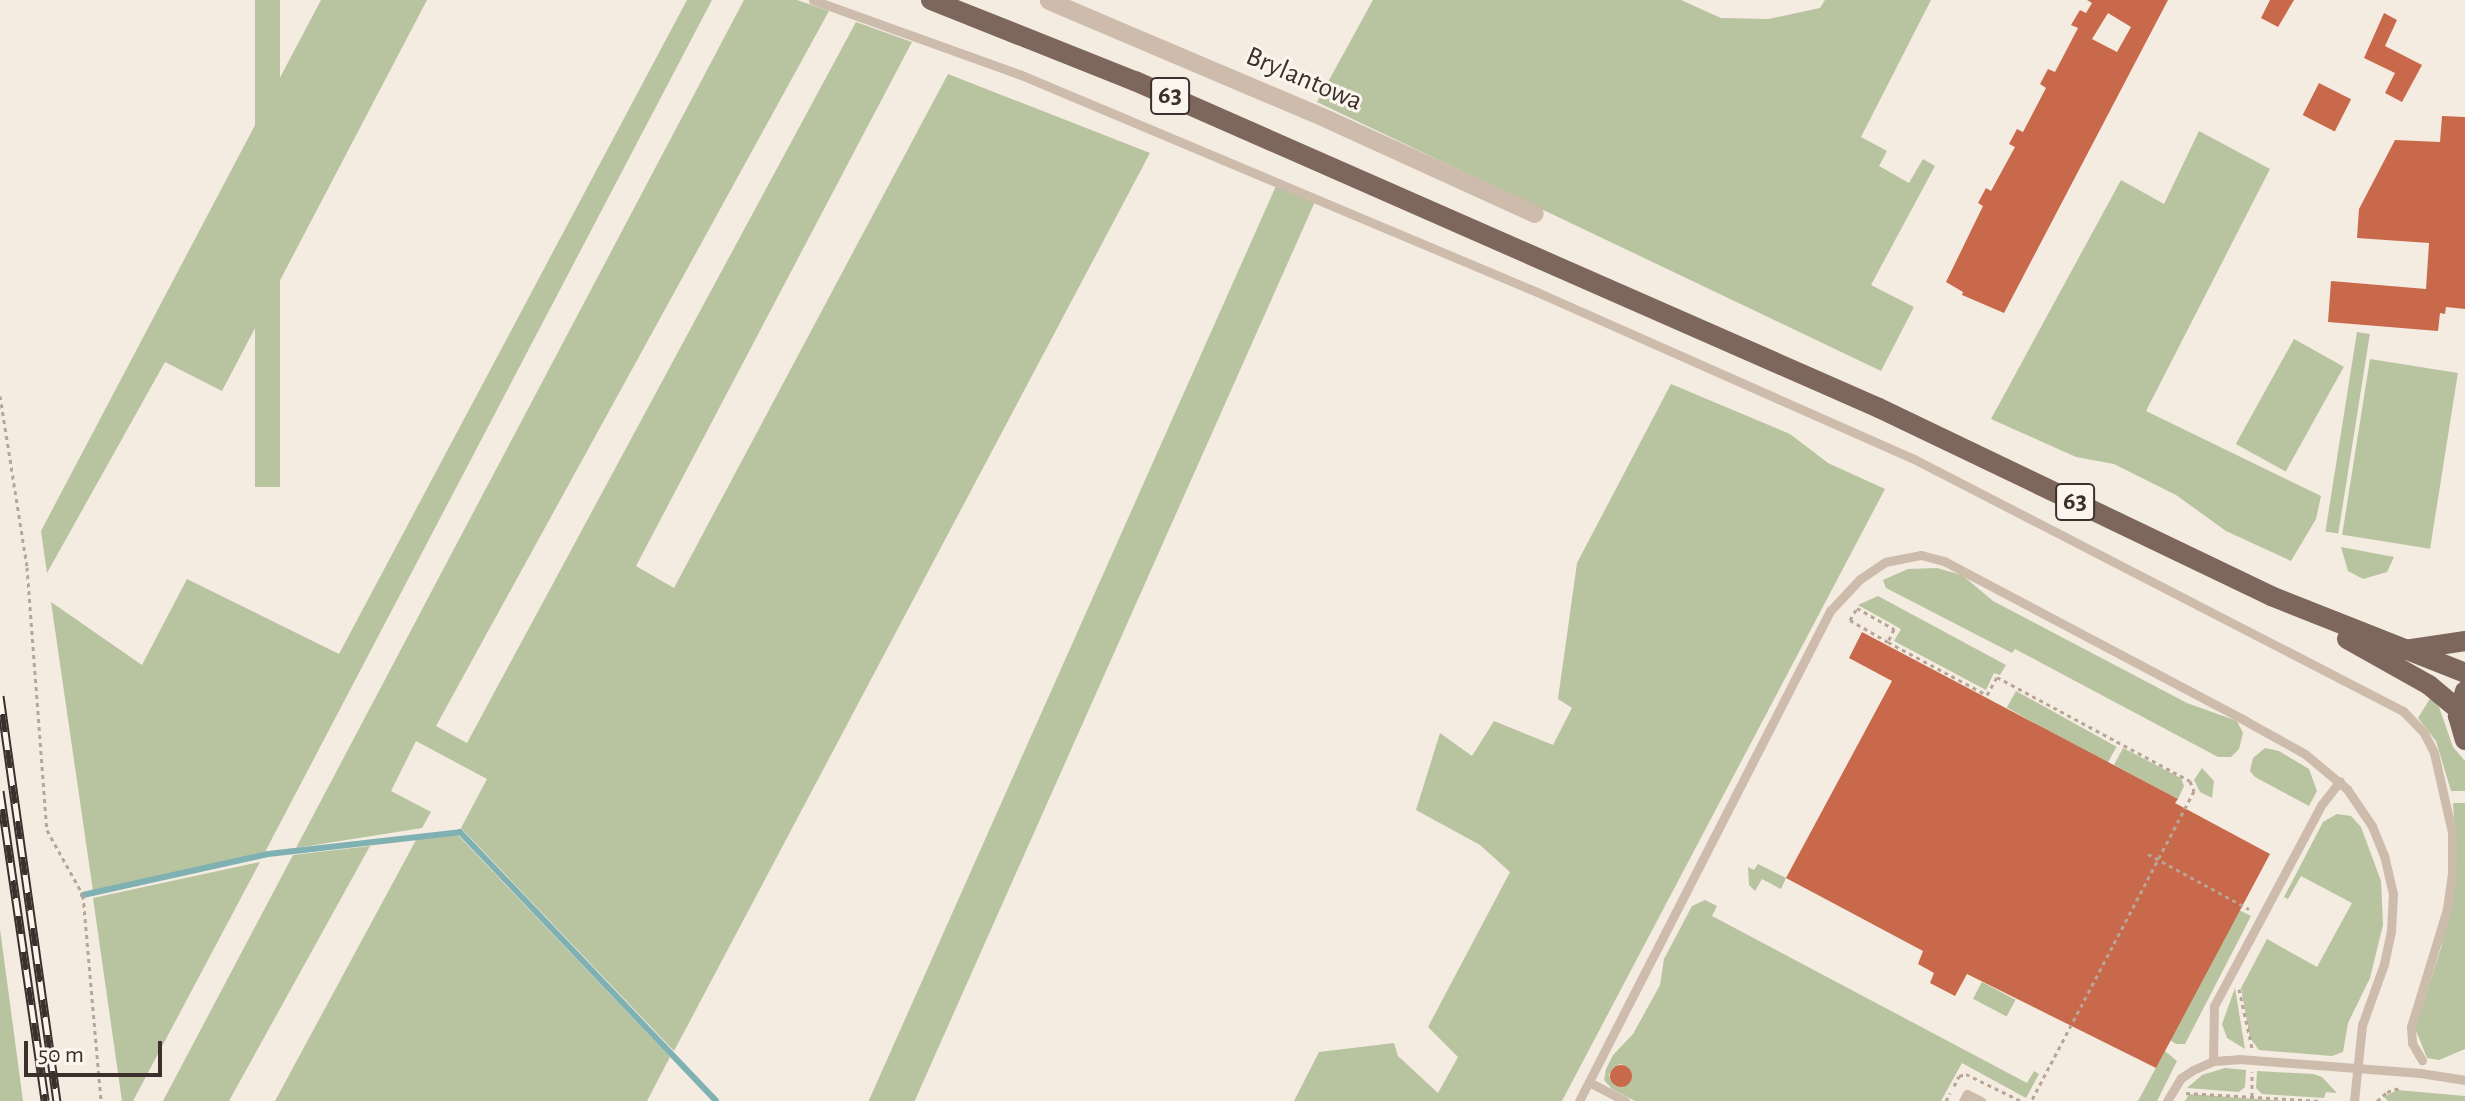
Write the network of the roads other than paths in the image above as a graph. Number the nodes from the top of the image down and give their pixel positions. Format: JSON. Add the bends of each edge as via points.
{"nodes":[{"id":1,"x":813,"y":0,"type":"edge"},
{"id":2,"x":931,"y":0,"type":"edge"},
{"id":3,"x":1048,"y":0,"type":"edge"},
{"id":4,"x":1535,"y":214,"type":"dead end"},
{"id":5,"x":2271,"y":596,"type":"junction"},
{"id":6,"x":2465,"y":641,"type":"edge"},
{"id":7,"x":2405,"y":650,"type":"junction"},
{"id":8,"x":2465,"y":673,"type":"edge"},
{"id":9,"x":2462,"y":700,"type":"edge"},
{"id":10,"x":2465,"y":740,"type":"edge"},
{"id":11,"x":2340,"y":781,"type":"junction"},
{"id":12,"x":2422,"y":1060,"type":"dead end"},
{"id":13,"x":2213,"y":1061,"type":"junction"},
{"id":14,"x":2358,"y":1069,"type":"junction"},
{"id":15,"x":2465,"y":1080,"type":"edge"},
{"id":16,"x":1589,"y":1082,"type":"junction"},
{"id":17,"x":1579,"y":1101,"type":"edge"},
{"id":18,"x":1625,"y":1101,"type":"edge"},
{"id":19,"x":1963,"y":1101,"type":"edge"},
{"id":20,"x":1981,"y":1101,"type":"edge"},
{"id":21,"x":2167,"y":1101,"type":"edge"},
{"id":22,"x":2354,"y":1101,"type":"edge"}],
"edges":[{"from":1,"to":12,"type":"lane","via":[[1019,74],[1537,292],[1885,446],[2403,711],[2434,753],[2452,832],[2447,909],[2411,1027],[2412,1043]]},
{"from":2,"to":5,"type":"main road","number":"63","via":[[1135,81],[1879,408]]},
{"from":3,"to":4,"type":"street","name":"Brylantowa"},
{"from":5,"to":7,"type":"main road","number":"63"},
{"from":5,"to":9,"type":"main road","number":"63"},
{"from":6,"to":7,"type":"main road"},
{"from":7,"to":8,"type":"main road","number":"63"},
{"from":9,"to":10,"type":"main road","number":"63"},
{"from":11,"to":13,"type":"lane","via":[[2322,804],[2214,1006]]},
{"from":11,"to":14,"type":"lane","via":[[2372,826],[2393,893],[2391,931],[2362,1025]]},
{"from":11,"to":16,"type":"lane","via":[[2305,754],[1944,561],[1921,555],[1885,562],[1830,611]]},
{"from":13,"to":14,"type":"lane"},
{"from":13,"to":21,"type":"lane","via":[[2181,1078]]},
{"from":14,"to":15,"type":"lane"},
{"from":14,"to":22,"type":"lane"},
{"from":16,"to":17,"type":"lane"},
{"from":16,"to":18,"type":"lane"},
{"from":19,"to":20,"type":"lane","via":[[1967,1094]]}]}
